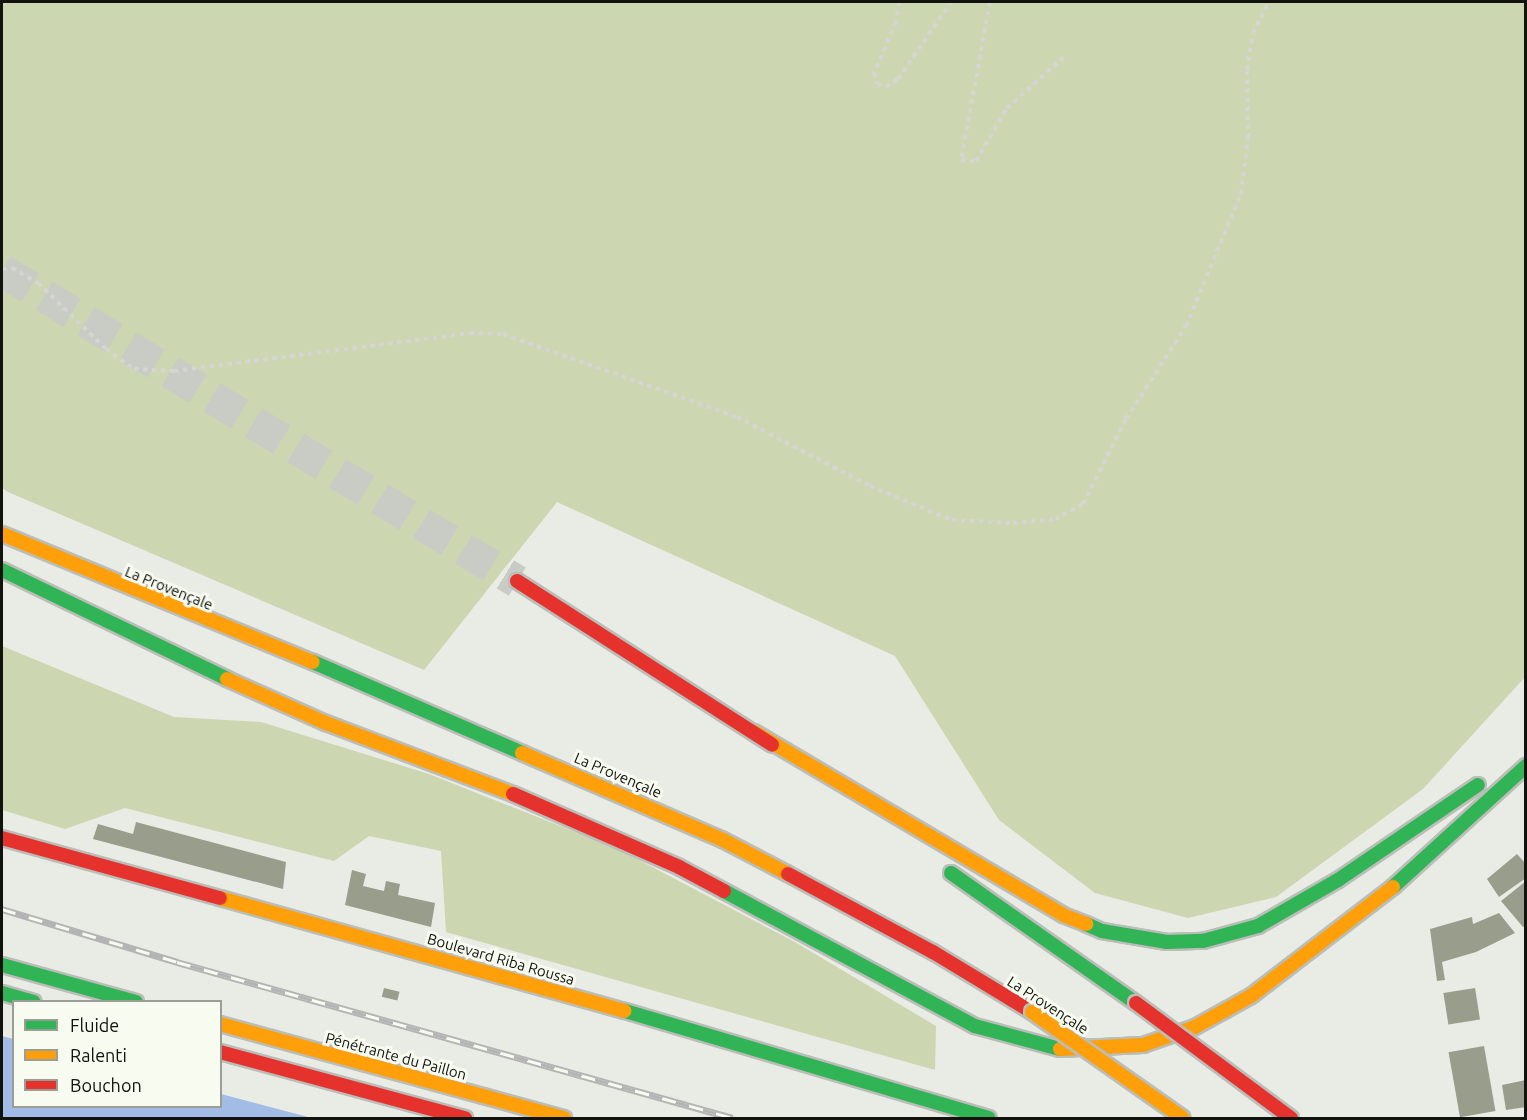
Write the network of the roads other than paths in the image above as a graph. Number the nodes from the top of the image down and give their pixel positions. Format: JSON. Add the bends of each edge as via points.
{"nodes":[{"id":1,"x":2,"y":534,"type":"edge"},
{"id":2,"x":2,"y":570,"type":"edge"},
{"id":3,"x":517,"y":581,"type":"tunnel mouth"},
{"id":4,"x":754,"y":732,"type":"junction"},
{"id":5,"x":1526,"y":766,"type":"edge"},
{"id":6,"x":1493,"y":773,"type":"dead end"},
{"id":7,"x":2,"y":838,"type":"edge"},
{"id":8,"x":904,"y":839,"type":"dead end"},
{"id":9,"x":942,"y":866,"type":"dead end"},
{"id":10,"x":2,"y":965,"type":"edge"},
{"id":11,"x":2,"y":993,"type":"edge"},
{"id":12,"x":27,"y":1000,"type":"edge"},
{"id":13,"x":129,"y":1000,"type":"edge"},
{"id":14,"x":222,"y":1025,"type":"edge"},
{"id":15,"x":222,"y":1053,"type":"edge"},
{"id":16,"x":465,"y":1119,"type":"edge"},
{"id":17,"x":564,"y":1119,"type":"edge"},
{"id":18,"x":989,"y":1119,"type":"edge"},
{"id":19,"x":1183,"y":1119,"type":"edge"},
{"id":20,"x":1291,"y":1119,"type":"edge"}],
"edges":[{"from":1,"to":19,"type":"main road","name":"La Provençale","bridge":true,"via":[[315,663],[723,840],[933,952],[1032,1012]]},
{"from":2,"to":5,"type":"main road","via":[[232,682],[326,723],[521,797],[679,867],[975,1026],[1027,1043],[1066,1050],[1143,1045],[1195,1027],[1251,996],[1397,884]]},
{"from":3,"to":4,"type":"main road"},
{"from":4,"to":6,"type":"main road","via":[[1063,915],[1102,932],[1167,942],[1203,941],[1258,926],[1393,844]]},
{"from":4,"to":8,"type":"main road"},
{"from":7,"to":18,"type":"main road","name":"Boulevard Riba Roussa","via":[[518,980]]},
{"from":9,"to":20,"type":"main road","bridge":true},
{"from":10,"to":13,"type":"main road"},
{"from":11,"to":12,"type":"main road"},
{"from":14,"to":17,"type":"main road","name":"Pénétrante du Paillon"},
{"from":15,"to":16,"type":"main road"}]}
